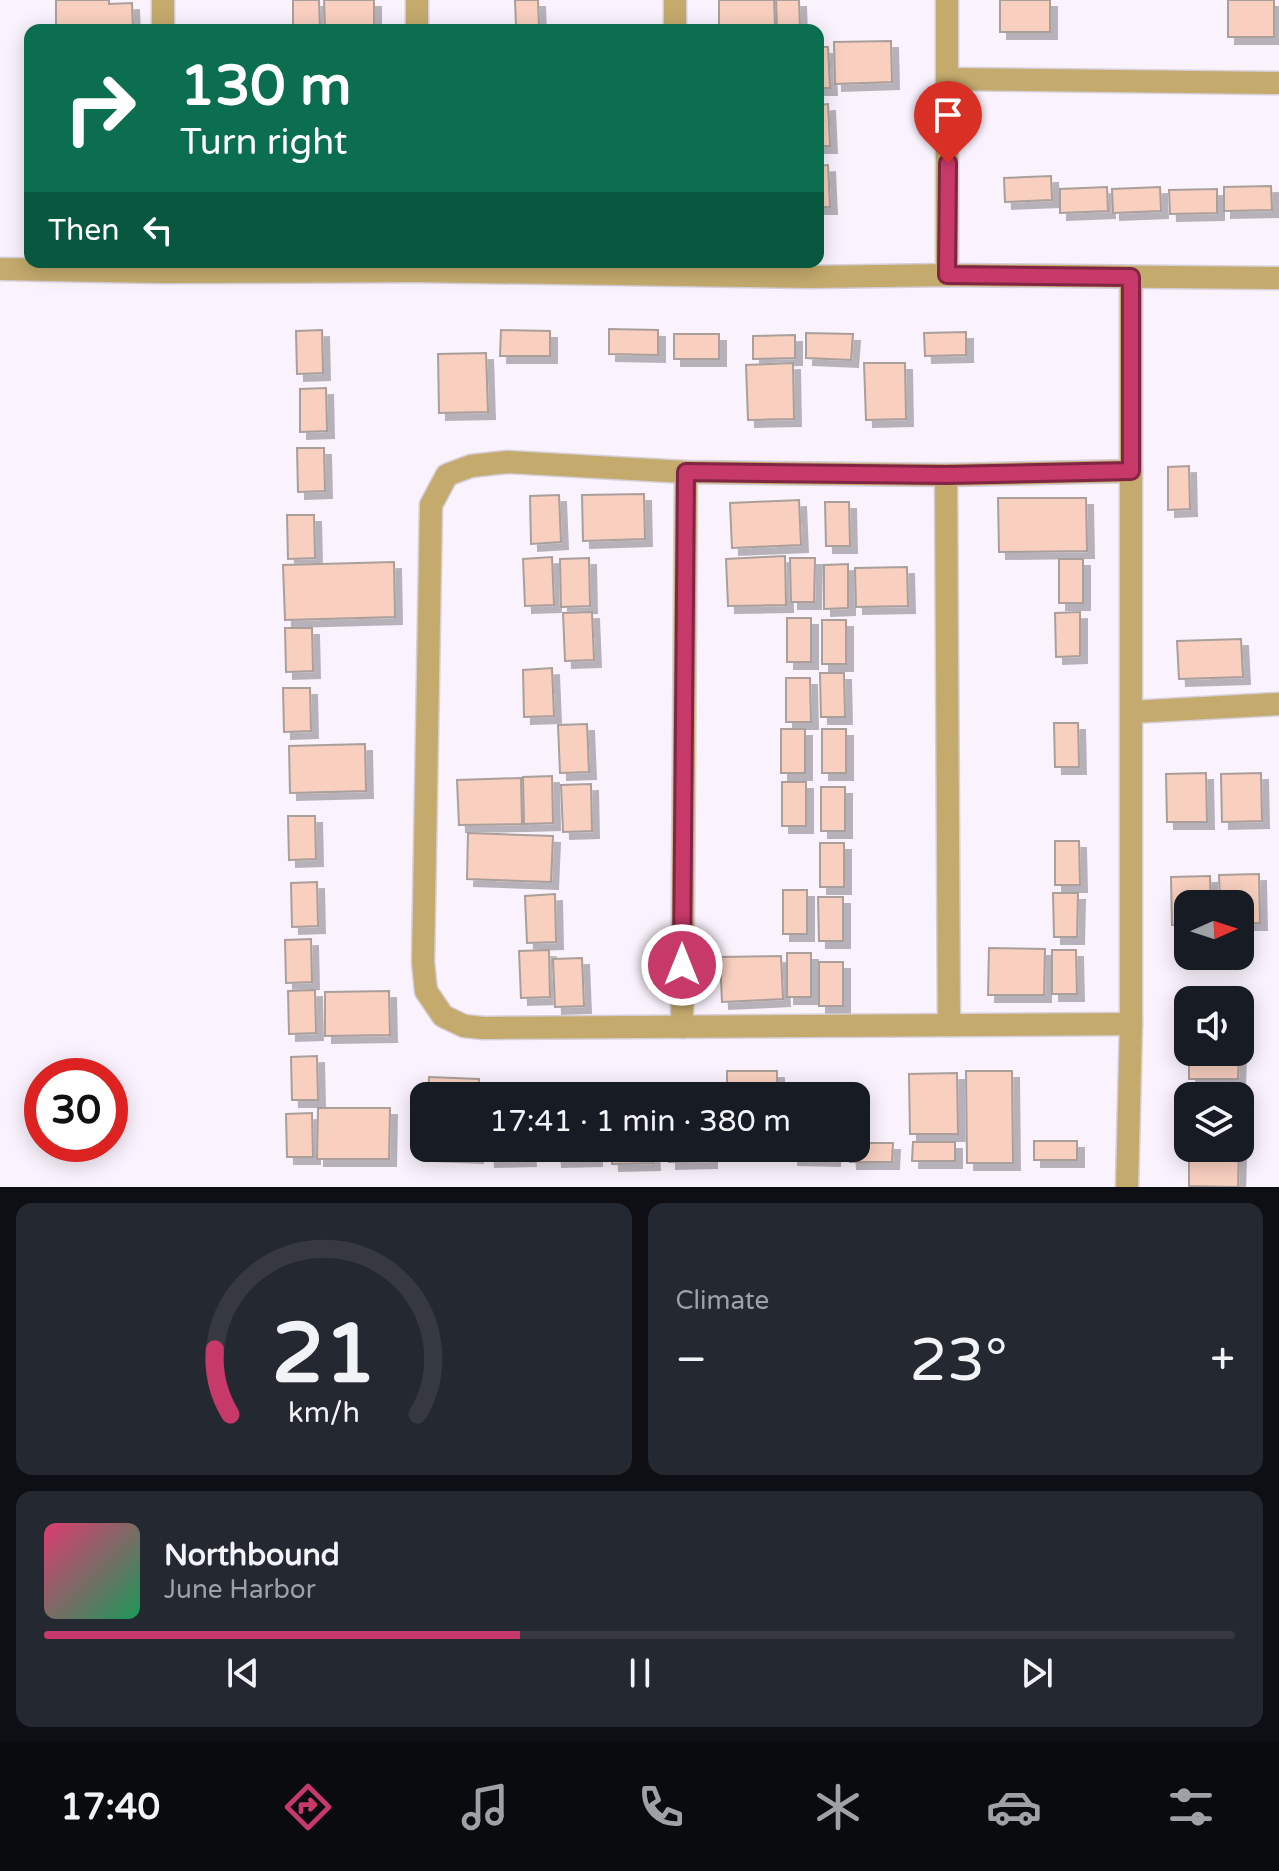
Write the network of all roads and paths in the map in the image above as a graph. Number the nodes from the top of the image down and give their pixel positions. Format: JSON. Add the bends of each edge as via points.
{"nodes":[{"id":1,"x":163,"y":0,"type":"edge"},
{"id":2,"x":417,"y":0,"type":"edge"},
{"id":3,"x":675,"y":0,"type":"edge"},
{"id":4,"x":947,"y":0,"type":"edge"},
{"id":5,"x":163,"y":24,"type":"edge"},
{"id":6,"x":417,"y":24,"type":"edge"},
{"id":7,"x":675,"y":24,"type":"edge"},
{"id":8,"x":948,"y":79,"type":"junction"},
{"id":9,"x":1279,"y":83,"type":"edge"},
{"id":10,"x":81,"y":268,"type":"edge"},
{"id":11,"x":591,"y":268,"type":"edge"},
{"id":12,"x":0,"y":269,"type":"edge"},
{"id":13,"x":678,"y":269,"type":"edge"},
{"id":14,"x":947,"y":275,"type":"junction"},
{"id":15,"x":1131,"y":277,"type":"junction"},
{"id":16,"x":1279,"y":278,"type":"edge"},
{"id":17,"x":1131,"y":471,"type":"junction"},
{"id":18,"x":686,"y":472,"type":"junction"},
{"id":19,"x":946,"y":475,"type":"junction"},
{"id":20,"x":1279,"y":704,"type":"edge"},
{"id":21,"x":1131,"y":712,"type":"junction"},
{"id":22,"x":1131,"y":1024,"type":"junction"},
{"id":23,"x":949,"y":1025,"type":"junction"},
{"id":24,"x":682,"y":1027,"type":"junction"},
{"id":25,"x":1127,"y":1187,"type":"edge"}],
"edges":[{"from":1,"to":5,"type":"street"},
{"from":2,"to":6,"type":"street"},
{"from":3,"to":7,"type":"street"},
{"from":4,"to":8,"type":"street"},
{"from":8,"to":9,"type":"street"},
{"from":8,"to":14,"type":"street"},
{"from":10,"to":12,"type":"street"},
{"from":11,"to":13,"type":"street"},
{"from":13,"to":14,"type":"street","via":[[811,277]]},
{"from":14,"to":15,"type":"street"},
{"from":15,"to":16,"type":"street"},
{"from":15,"to":17,"type":"street"},
{"from":17,"to":19,"type":"street"},
{"from":17,"to":21,"type":"street"},
{"from":18,"to":19,"type":"street"},
{"from":18,"to":24,"type":"street"},
{"from":18,"to":24,"type":"street","via":[[507,462],[459,470],[441,485],[431,505],[423,962],[426,991],[443,1016],[464,1026]]},
{"from":19,"to":23,"type":"street"},
{"from":20,"to":21,"type":"street"},
{"from":21,"to":22,"type":"street"},
{"from":22,"to":23,"type":"street"},
{"from":22,"to":25,"type":"street"},
{"from":23,"to":24,"type":"street"}]}
